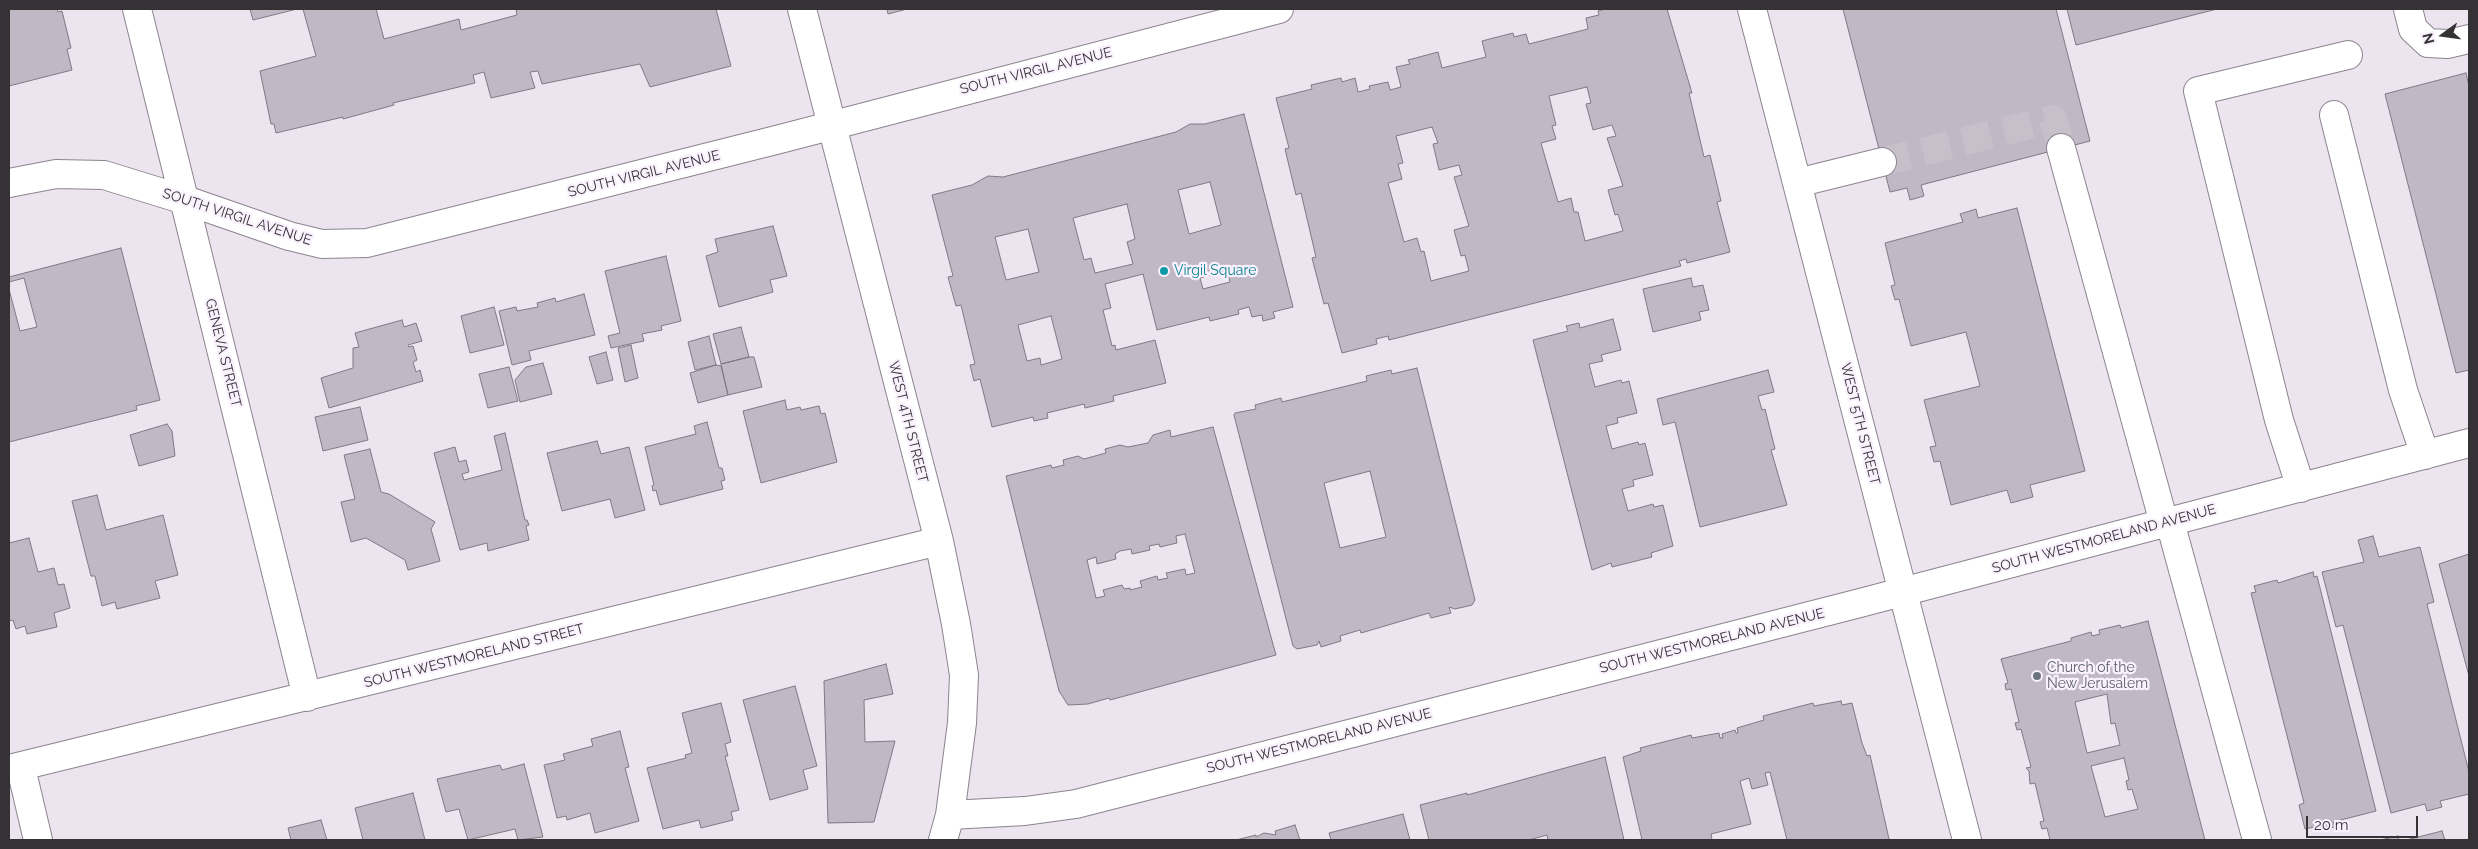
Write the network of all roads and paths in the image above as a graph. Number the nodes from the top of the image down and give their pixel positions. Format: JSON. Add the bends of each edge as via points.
{"nodes":[{"id":1,"x":137,"y":9,"type":"edge"},
{"id":2,"x":802,"y":9,"type":"edge"},
{"id":3,"x":1279,"y":9,"type":"edge"},
{"id":4,"x":1752,"y":9,"type":"edge"},
{"id":5,"x":2408,"y":9,"type":"edge"},
{"id":6,"x":2469,"y":39,"type":"edge"},
{"id":7,"x":2348,"y":55,"type":"dead end"},
{"id":8,"x":2334,"y":115,"type":"dead end"},
{"id":9,"x":832,"y":125,"type":"junction"},
{"id":10,"x":2061,"y":148,"type":"tunnel mouth"},
{"id":11,"x":1882,"y":162,"type":"tunnel mouth"},
{"id":12,"x":9,"y":183,"type":"edge"},
{"id":13,"x":1797,"y":183,"type":"junction"},
{"id":14,"x":185,"y":200,"type":"junction"},
{"id":15,"x":2469,"y":443,"type":"edge"},
{"id":16,"x":2425,"y":455,"type":"junction"},
{"id":17,"x":2300,"y":488,"type":"junction"},
{"id":18,"x":2167,"y":522,"type":"junction"},
{"id":19,"x":939,"y":541,"type":"junction"},
{"id":20,"x":1903,"y":592,"type":"junction"},
{"id":21,"x":307,"y":697,"type":"junction"},
{"id":22,"x":15,"y":768,"type":"edge"},
{"id":23,"x":946,"y":828,"type":"edge"},
{"id":24,"x":38,"y":840,"type":"edge"},
{"id":25,"x":1966,"y":840,"type":"edge"},
{"id":26,"x":2257,"y":840,"type":"edge"}],
"edges":[{"from":1,"to":14,"type":"street","name":"GENEVA STREET"},
{"from":2,"to":9,"type":"street","name":"WEST 4TH STREET"},
{"from":3,"to":9,"type":"street","name":"SOUTH VIRGIL AVENUE"},
{"from":4,"to":13,"type":"street","name":"WEST 5TH STREET"},
{"from":5,"to":6,"type":"street","via":[[2413,29],[2428,43],[2448,44]]},
{"from":7,"to":17,"type":"street","via":[[2198,91],[2279,420]]},
{"from":8,"to":16,"type":"street","via":[[2403,390]]},
{"from":9,"to":14,"type":"street","name":"SOUTH VIRGIL AVENUE","via":[[367,243],[322,244]]},
{"from":9,"to":19,"type":"street","name":"WEST 4TH STREET"},
{"from":10,"to":18,"type":"street"},
{"from":11,"to":13,"type":"street"},
{"from":12,"to":14,"type":"street","name":"SOUTH VIRGIL AVENUE","via":[[56,174],[104,175]]},
{"from":13,"to":20,"type":"street","name":"WEST 5TH STREET"},
{"from":14,"to":21,"type":"street","name":"GENEVA STREET"},
{"from":15,"to":16,"type":"street","name":"SOUTH WESTMORELAND AVENUE"},
{"from":16,"to":17,"type":"street","name":"SOUTH WESTMORELAND AVENUE"},
{"from":17,"to":18,"type":"street","name":"SOUTH WESTMORELAND AVENUE"},
{"from":18,"to":20,"type":"street","name":"SOUTH WESTMORELAND AVENUE"},
{"from":18,"to":26,"type":"street"},
{"from":19,"to":21,"type":"street","name":"SOUTH WESTMORELAND STREET"},
{"from":19,"to":23,"type":"street","name":"WEST 4TH STREET","via":[[964,675],[962,723]]},
{"from":20,"to":23,"type":"street","name":"SOUTH WESTMORELAND AVENUE","via":[[1076,804]]},
{"from":20,"to":25,"type":"street","name":"WEST 5TH STREET"},
{"from":21,"to":22,"type":"street","name":"SOUTH WESTMORELAND STREET"},
{"from":22,"to":24,"type":"street"}]}
